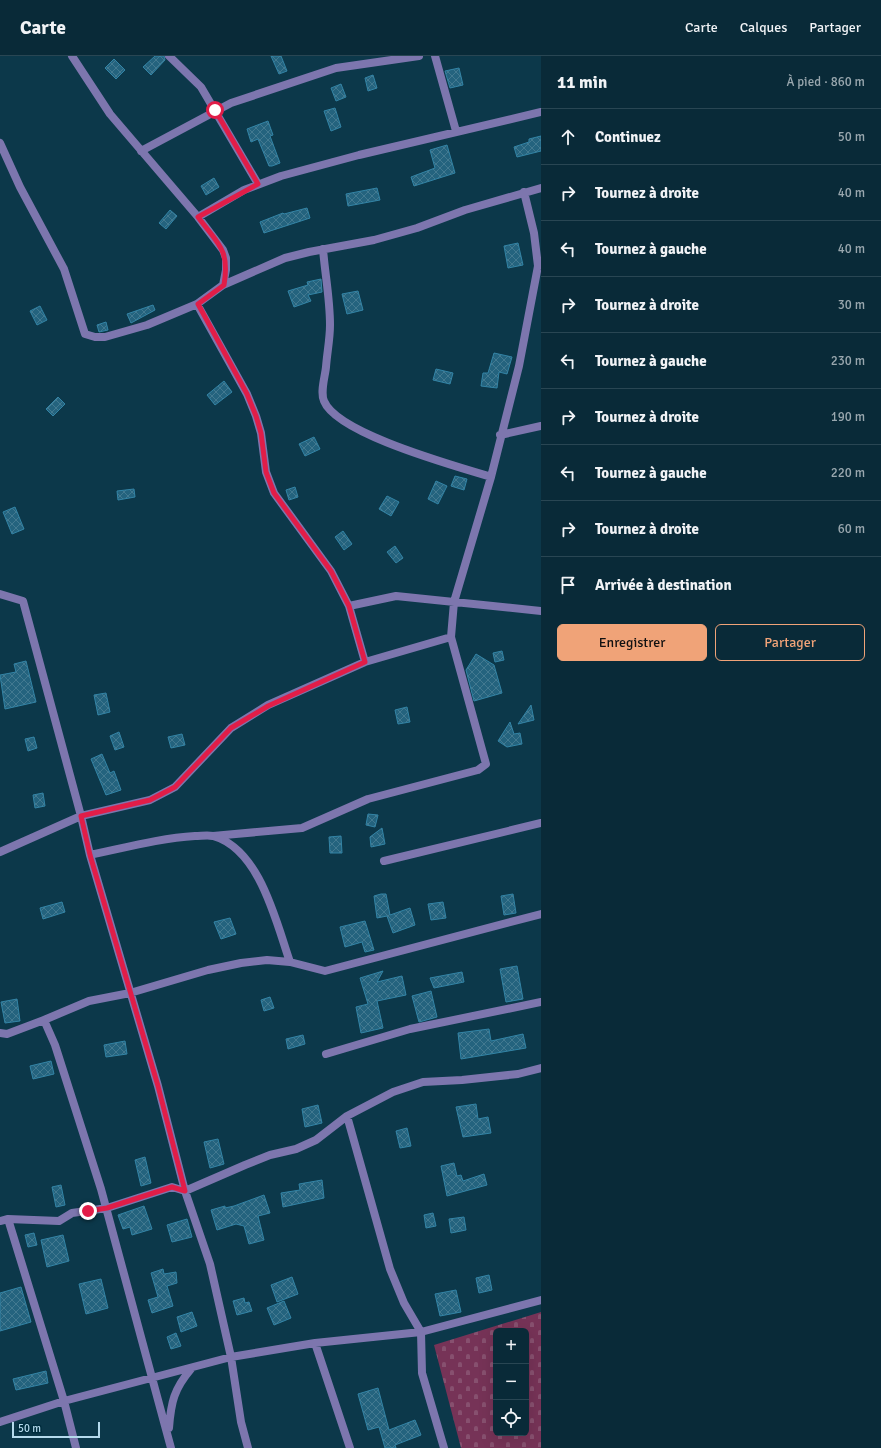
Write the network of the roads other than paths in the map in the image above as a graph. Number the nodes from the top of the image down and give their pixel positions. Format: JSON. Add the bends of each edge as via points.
{"nodes":[{"id":1,"x":72,"y":56,"type":"edge"},
{"id":2,"x":169,"y":56,"type":"edge"},
{"id":3,"x":419,"y":56,"type":"edge"},
{"id":4,"x":435,"y":56,"type":"edge"},
{"id":5,"x":215,"y":110,"type":"junction"},
{"id":6,"x":541,"y":112,"type":"edge"},
{"id":7,"x":456,"y":131,"type":"junction"},
{"id":8,"x":0,"y":143,"type":"edge"},
{"id":9,"x":141,"y":151,"type":"junction"},
{"id":10,"x":258,"y":184,"type":"junction"},
{"id":11,"x":541,"y":188,"type":"edge"},
{"id":12,"x":524,"y":192,"type":"junction"},
{"id":13,"x":198,"y":217,"type":"junction"},
{"id":14,"x":323,"y":249,"type":"junction"},
{"id":15,"x":539,"y":266,"type":"edge"},
{"id":16,"x":224,"y":285,"type":"junction"},
{"id":17,"x":198,"y":304,"type":"junction"},
{"id":18,"x":541,"y":426,"type":"edge"},
{"id":19,"x":500,"y":435,"type":"junction"},
{"id":20,"x":491,"y":477,"type":"junction"},
{"id":21,"x":0,"y":594,"type":"edge"},
{"id":22,"x":454,"y":602,"type":"junction"},
{"id":23,"x":349,"y":606,"type":"junction"},
{"id":24,"x":541,"y":611,"type":"edge"},
{"id":25,"x":451,"y":637,"type":"junction"},
{"id":26,"x":365,"y":662,"type":"junction"},
{"id":27,"x":81,"y":816,"type":"junction"},
{"id":28,"x":541,"y":823,"type":"edge"},
{"id":29,"x":213,"y":836,"type":"junction"},
{"id":30,"x":0,"y":852,"type":"edge"},
{"id":31,"x":90,"y":855,"type":"junction"},
{"id":32,"x":384,"y":861,"type":"dead end"},
{"id":33,"x":541,"y":914,"type":"edge"},
{"id":34,"x":290,"y":962,"type":"junction"},
{"id":35,"x":130,"y":993,"type":"junction"},
{"id":36,"x":541,"y":1002,"type":"edge"},
{"id":37,"x":44,"y":1020,"type":"junction"},
{"id":38,"x":0,"y":1033,"type":"edge"},
{"id":39,"x":326,"y":1054,"type":"dead end"},
{"id":40,"x":541,"y":1068,"type":"edge"},
{"id":41,"x":347,"y":1116,"type":"junction"},
{"id":42,"x":185,"y":1191,"type":"junction"},
{"id":43,"x":107,"y":1208,"type":"junction"},
{"id":44,"x":4,"y":1220,"type":"edge"},
{"id":45,"x":541,"y":1300,"type":"edge"},
{"id":46,"x":422,"y":1332,"type":"junction"},
{"id":47,"x":315,"y":1343,"type":"junction"},
{"id":48,"x":231,"y":1357,"type":"junction"},
{"id":49,"x":191,"y":1369,"type":"junction"},
{"id":50,"x":153,"y":1379,"type":"junction"},
{"id":51,"x":64,"y":1401,"type":"junction"},
{"id":52,"x":0,"y":1422,"type":"edge"},
{"id":53,"x":169,"y":1435,"type":"junction"},
{"id":54,"x":76,"y":1448,"type":"edge"},
{"id":55,"x":171,"y":1448,"type":"edge"},
{"id":56,"x":248,"y":1448,"type":"edge"},
{"id":57,"x":350,"y":1448,"type":"edge"},
{"id":58,"x":444,"y":1448,"type":"edge"}],
"edges":[{"from":1,"to":9,"type":"street","via":[[110,114]]},
{"from":2,"to":5,"type":"street","via":[[201,87]]},
{"from":3,"to":5,"type":"street","via":[[336,68]]},
{"from":4,"to":7,"type":"street"},
{"from":5,"to":9,"type":"street"},
{"from":5,"to":10,"type":"street"},
{"from":6,"to":7,"type":"street"},
{"from":7,"to":10,"type":"street","via":[[325,163]]},
{"from":8,"to":17,"type":"street","via":[[20,187],[64,269],[85,334],[95,337],[125,333]]},
{"from":9,"to":13,"type":"street"},
{"from":10,"to":13,"type":"street"},
{"from":11,"to":12,"type":"street"},
{"from":12,"to":14,"type":"street","via":[[417,228],[374,240]]},
{"from":12,"to":15,"type":"street"},
{"from":13,"to":16,"type":"street","via":[[223,250],[226,258]]},
{"from":14,"to":16,"type":"street","via":[[285,258]]},
{"from":14,"to":20,"type":"street","via":[[330,326],[324,400],[333,412],[348,424],[364,432],[426,457]]},
{"from":15,"to":19,"type":"street","via":[[519,366]]},
{"from":16,"to":17,"type":"street"},
{"from":17,"to":23,"type":"street","via":[[247,394],[256,416],[266,472],[274,493],[331,571]]},
{"from":18,"to":19,"type":"street"},
{"from":19,"to":20,"type":"street"},
{"from":20,"to":22,"type":"street"},
{"from":21,"to":27,"type":"street","via":[[23,601]]},
{"from":22,"to":23,"type":"street","via":[[396,596]]},
{"from":22,"to":24,"type":"street"},
{"from":22,"to":25,"type":"street"},
{"from":23,"to":26,"type":"street"},
{"from":25,"to":26,"type":"street"},
{"from":25,"to":29,"type":"street","via":[[486,764],[478,770],[368,799],[302,828]]},
{"from":26,"to":27,"type":"street","via":[[268,706],[231,728],[175,787],[150,800]]},
{"from":27,"to":30,"type":"street"},
{"from":27,"to":31,"type":"street"},
{"from":28,"to":32,"type":"street"},
{"from":29,"to":31,"type":"street","via":[[178,837]]},
{"from":29,"to":34,"type":"street","via":[[232,845],[250,864],[264,890]]},
{"from":31,"to":35,"type":"street"},
{"from":33,"to":34,"type":"street","via":[[325,971]]},
{"from":34,"to":35,"type":"street","via":[[267,960],[241,963]]},
{"from":35,"to":37,"type":"street","via":[[88,1000]]},
{"from":35,"to":42,"type":"street","via":[[158,1086]]},
{"from":36,"to":39,"type":"street","via":[[410,1029]]},
{"from":37,"to":38,"type":"street","via":[[7,1034]]},
{"from":37,"to":43,"type":"street","via":[[55,1045]]},
{"from":40,"to":41,"type":"street","via":[[518,1074],[423,1082],[393,1092]]},
{"from":41,"to":42,"type":"street","via":[[316,1140],[296,1149],[270,1155]]},
{"from":41,"to":46,"type":"street","via":[[390,1269],[404,1303]]},
{"from":42,"to":43,"type":"street","via":[[172,1187]]},
{"from":42,"to":48,"type":"street","via":[[210,1264]]},
{"from":43,"to":44,"type":"street","via":[[72,1213],[59,1221]]},
{"from":43,"to":50,"type":"street"},
{"from":44,"to":51,"type":"street"},
{"from":45,"to":46,"type":"street"},
{"from":46,"to":47,"type":"street"},
{"from":46,"to":58,"type":"street","via":[[422,1373]]},
{"from":47,"to":48,"type":"street"},
{"from":47,"to":57,"type":"street"},
{"from":48,"to":49,"type":"street"},
{"from":48,"to":56,"type":"street","via":[[241,1422]]},
{"from":49,"to":50,"type":"street"},
{"from":49,"to":53,"type":"street","via":[[179,1383],[172,1401]]},
{"from":50,"to":51,"type":"street"},
{"from":50,"to":53,"type":"street"},
{"from":51,"to":52,"type":"street"},
{"from":51,"to":54,"type":"street"},
{"from":53,"to":55,"type":"street"}]}
